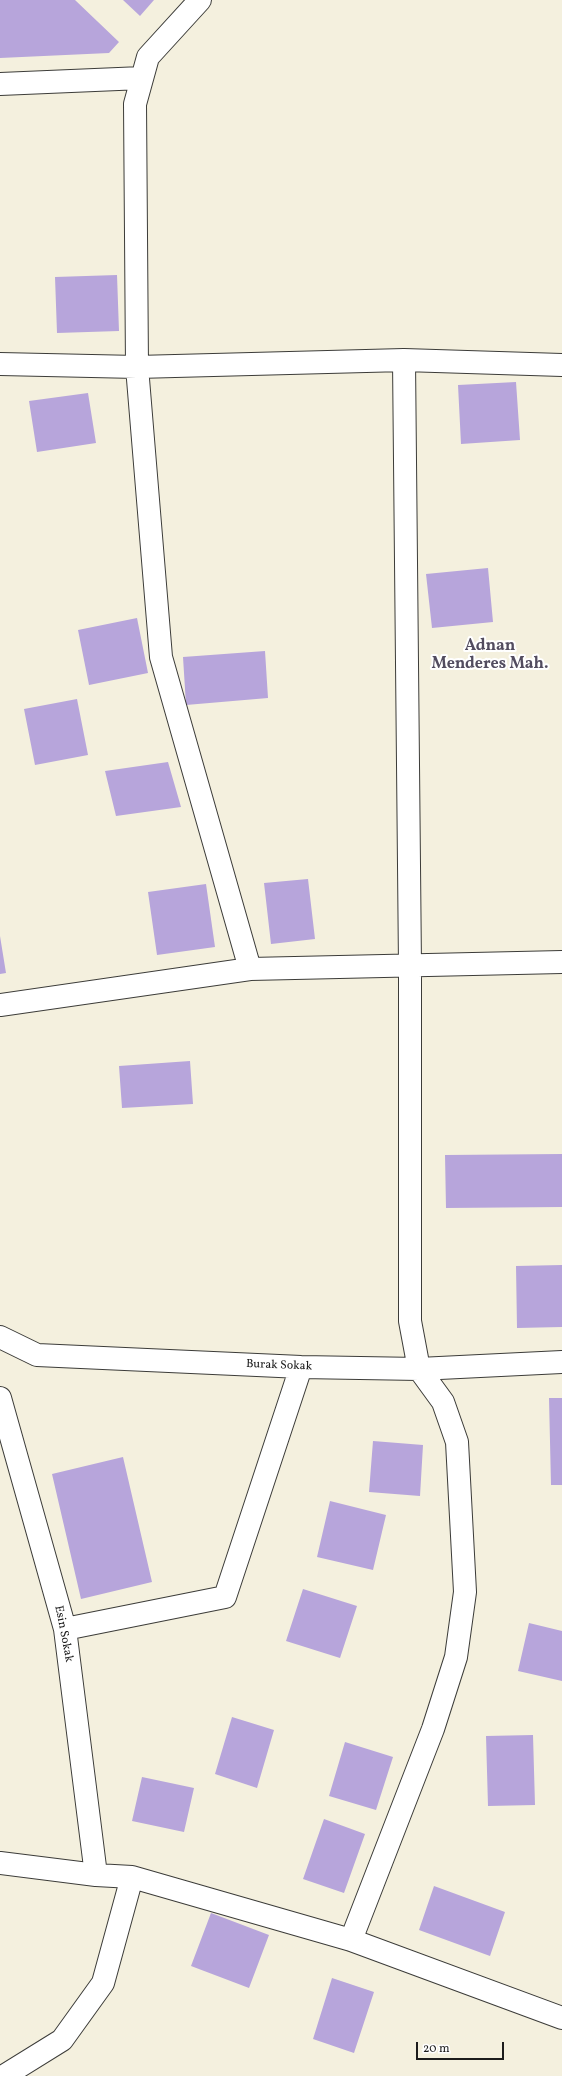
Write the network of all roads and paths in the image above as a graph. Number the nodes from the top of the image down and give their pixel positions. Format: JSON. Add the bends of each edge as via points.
{"nodes":[{"id":1,"x":200,"y":0,"type":"edge"},
{"id":2,"x":142,"y":78,"type":"junction"},
{"id":3,"x":0,"y":84,"type":"edge"},
{"id":4,"x":404,"y":360,"type":"junction"},
{"id":5,"x":0,"y":364,"type":"edge"},
{"id":6,"x":562,"y":365,"type":"edge"},
{"id":7,"x":137,"y":366,"type":"junction"},
{"id":8,"x":562,"y":962,"type":"edge"},
{"id":9,"x":410,"y":966,"type":"junction"},
{"id":10,"x":250,"y":969,"type":"junction"},
{"id":11,"x":0,"y":1005,"type":"edge"},
{"id":12,"x":0,"y":1337,"type":"edge"},
{"id":13,"x":562,"y":1362,"type":"edge"},
{"id":14,"x":301,"y":1367,"type":"junction"},
{"id":15,"x":420,"y":1368,"type":"junction"},
{"id":16,"x":0,"y":1398,"type":"edge"},
{"id":17,"x":65,"y":1629,"type":"junction"},
{"id":18,"x":0,"y":1863,"type":"edge"},
{"id":19,"x":96,"y":1875,"type":"junction"},
{"id":20,"x":132,"y":1877,"type":"junction"},
{"id":21,"x":351,"y":1940,"type":"junction"},
{"id":22,"x":562,"y":2018,"type":"edge"},
{"id":23,"x":7,"y":2074,"type":"edge"}],
"edges":[{"from":1,"to":2,"type":"street","via":[[148,57]]},
{"from":2,"to":3,"type":"street"},
{"from":2,"to":7,"type":"street","via":[[135,104]]},
{"from":4,"to":6,"type":"street"},
{"from":4,"to":7,"type":"street"},
{"from":4,"to":9,"type":"street"},
{"from":5,"to":7,"type":"street"},
{"from":7,"to":10,"type":"street","via":[[161,657]]},
{"from":8,"to":9,"type":"street"},
{"from":9,"to":10,"type":"street"},
{"from":9,"to":15,"type":"street","via":[[410,1321]]},
{"from":10,"to":11,"type":"street"},
{"from":12,"to":14,"type":"street","name":"Burak Sokak","via":[[37,1356]]},
{"from":13,"to":15,"type":"street","name":"Burak Sokak"},
{"from":14,"to":15,"type":"street","name":"Burak Sokak"},
{"from":14,"to":17,"type":"street","via":[[225,1597]]},
{"from":15,"to":21,"type":"street","via":[[443,1402],[457,1442],[465,1592],[456,1657],[435,1722]]},
{"from":16,"to":17,"type":"street","name":"Esin Sokak"},
{"from":17,"to":19,"type":"street","name":"Esin Sokak"},
{"from":18,"to":19,"type":"street"},
{"from":19,"to":20,"type":"street"},
{"from":20,"to":21,"type":"street"},
{"from":20,"to":23,"type":"street","via":[[103,1983],[62,2040]]},
{"from":21,"to":22,"type":"street"}]}
